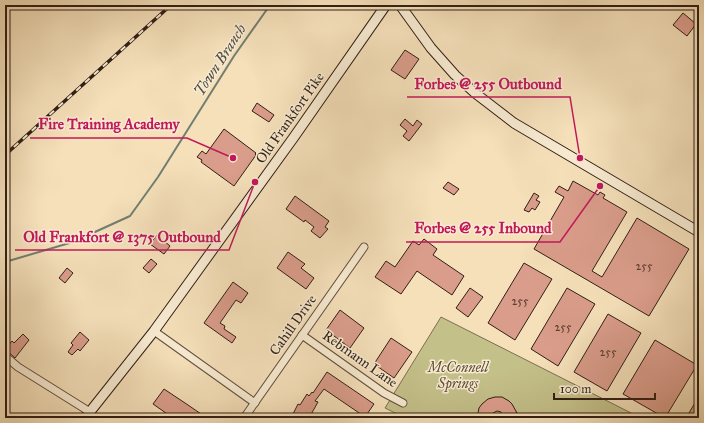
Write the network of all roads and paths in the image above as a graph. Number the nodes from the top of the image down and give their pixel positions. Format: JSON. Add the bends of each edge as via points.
{"nodes":[{"id":1,"x":386,"y":5,"type":"edge"},
{"id":2,"x":400,"y":5,"type":"edge"},
{"id":3,"x":699,"y":232,"type":"edge"},
{"id":4,"x":364,"y":247,"type":"dead end"},
{"id":5,"x":154,"y":331,"type":"junction"},
{"id":6,"x":302,"y":335,"type":"junction"},
{"id":7,"x":5,"y":356,"type":"edge"},
{"id":8,"x":255,"y":403,"type":"junction"},
{"id":9,"x":403,"y":403,"type":"dead end"},
{"id":10,"x":87,"y":415,"type":"edge"},
{"id":11,"x":244,"y":418,"type":"edge"}],
"edges":[{"from":1,"to":5,"type":"main road","name":"Old Frankfort Pike"},
{"from":2,"to":3,"type":"main road","via":[[443,62],[475,93],[545,141]]},
{"from":4,"to":6,"type":"street","name":"Cahill Drive"},
{"from":5,"to":8,"type":"street"},
{"from":5,"to":10,"type":"main road","name":"Old Frankfort Pike"},
{"from":6,"to":8,"type":"street","name":"Cahill Drive"},
{"from":6,"to":9,"type":"street","name":"Rebmann Lane","via":[[384,393]]},
{"from":7,"to":10,"type":"street"},
{"from":8,"to":11,"type":"street","name":"Cahill Drive"}]}
